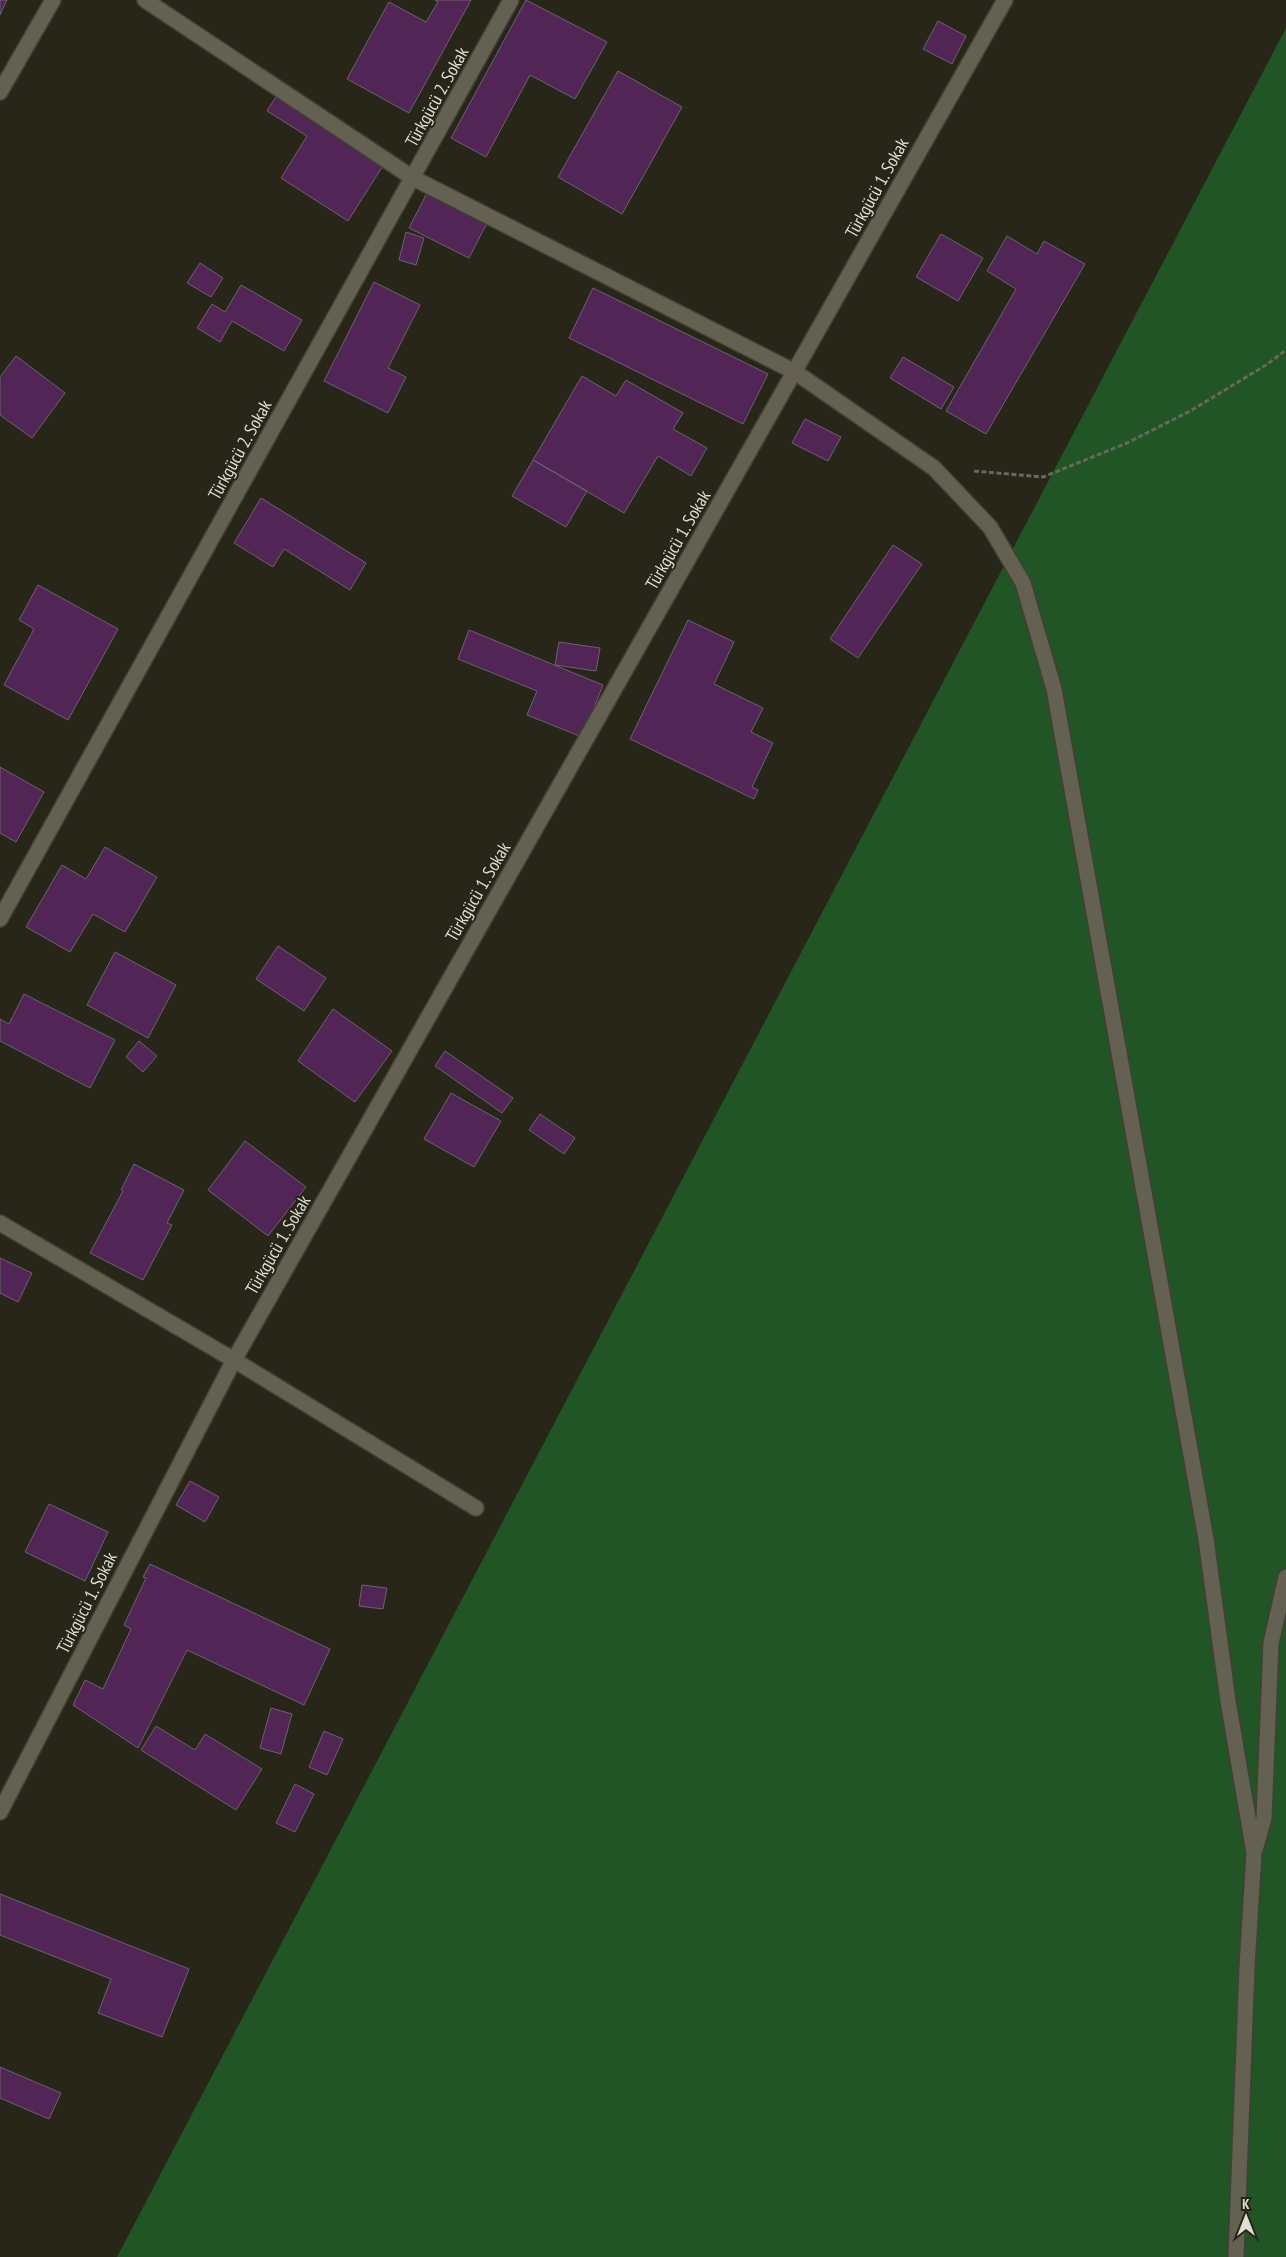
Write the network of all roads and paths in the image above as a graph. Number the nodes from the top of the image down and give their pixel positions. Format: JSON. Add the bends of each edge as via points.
{"nodes":[{"id":1,"x":52,"y":0,"type":"edge"},
{"id":2,"x":145,"y":0,"type":"edge"},
{"id":3,"x":512,"y":0,"type":"edge"},
{"id":4,"x":1005,"y":0,"type":"edge"},
{"id":5,"x":0,"y":92,"type":"edge"},
{"id":6,"x":413,"y":178,"type":"junction"},
{"id":7,"x":1286,"y":350,"type":"edge"},
{"id":8,"x":795,"y":372,"type":"junction"},
{"id":9,"x":934,"y":468,"type":"junction"},
{"id":10,"x":0,"y":919,"type":"edge"},
{"id":11,"x":0,"y":1223,"type":"edge"},
{"id":12,"x":234,"y":1360,"type":"junction"},
{"id":13,"x":476,"y":1508,"type":"dead end"},
{"id":14,"x":1286,"y":1577,"type":"edge"},
{"id":15,"x":0,"y":1812,"type":"edge"},
{"id":16,"x":1254,"y":1853,"type":"junction"},
{"id":17,"x":1236,"y":2257,"type":"edge"}],
"edges":[{"from":1,"to":5,"type":"street"},
{"from":2,"to":6,"type":"street"},
{"from":3,"to":6,"type":"street","name":"Türkgücü 2. Sokak"},
{"from":4,"to":8,"type":"street","name":"Türkgücü 1. Sokak"},
{"from":6,"to":8,"type":"street"},
{"from":6,"to":10,"type":"street","name":"Türkgücü 2. Sokak"},
{"from":7,"to":9,"type":"path","via":[[1192,410],[1127,443],[1043,477]]},
{"from":8,"to":9,"type":"street"},
{"from":8,"to":12,"type":"street","name":"Türkgücü 1. Sokak"},
{"from":9,"to":16,"type":"street","via":[[990,527],[1023,583],[1054,689],[1204,1530]]},
{"from":11,"to":12,"type":"street"},
{"from":12,"to":13,"type":"street"},
{"from":12,"to":15,"type":"street","name":"Türkgücü 1. Sokak"},
{"from":14,"to":16,"type":"street","via":[[1271,1643],[1264,1818]]},
{"from":16,"to":17,"type":"street"}]}
